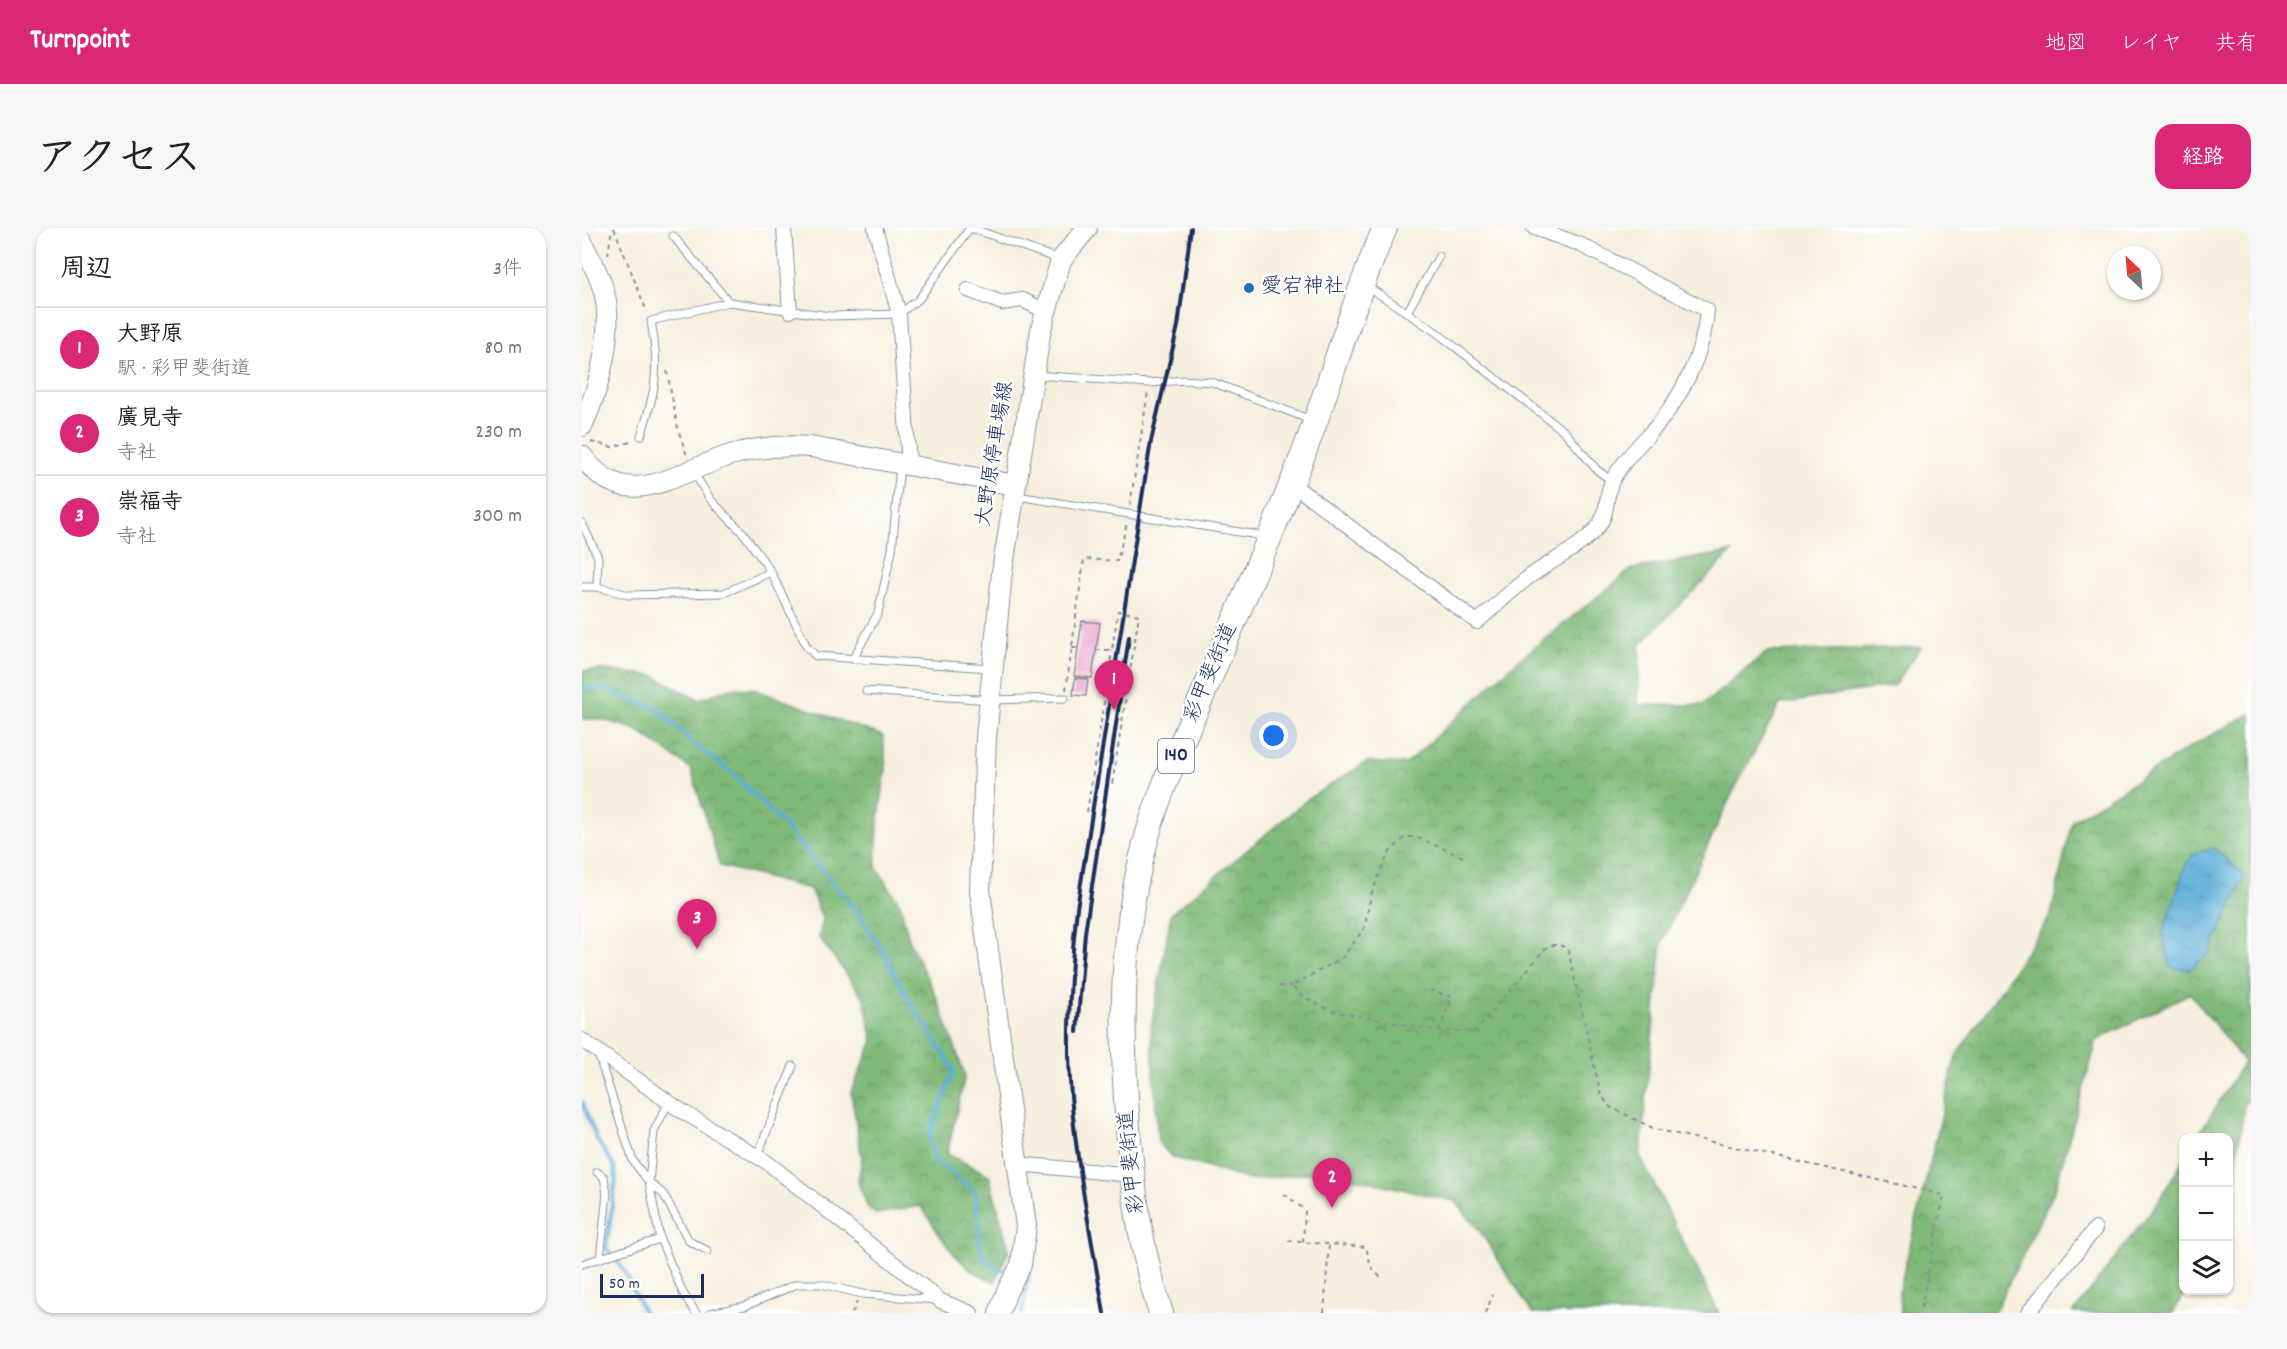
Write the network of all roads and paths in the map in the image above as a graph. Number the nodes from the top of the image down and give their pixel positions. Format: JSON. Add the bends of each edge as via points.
{"nodes":[{"id":1,"x":614,"y":228,"type":"edge"},
{"id":2,"x":784,"y":228,"type":"edge"},
{"id":3,"x":875,"y":228,"type":"edge"},
{"id":4,"x":970,"y":228,"type":"edge"},
{"id":5,"x":1087,"y":228,"type":"edge"},
{"id":6,"x":1385,"y":228,"type":"edge"},
{"id":7,"x":1534,"y":228,"type":"edge"},
{"id":8,"x":673,"y":236,"type":"dead end"},
{"id":9,"x":582,"y":242,"type":"edge"},
{"id":10,"x":1438,"y":256,"type":"dead end"},
{"id":11,"x":1061,"y":260,"type":"junction"},
{"id":12,"x":1362,"y":284,"type":"junction"},
{"id":13,"x":968,"y":290,"type":"dead end"},
{"id":14,"x":729,"y":302,"type":"junction"},
{"id":15,"x":790,"y":311,"type":"junction"},
{"id":16,"x":1045,"y":312,"type":"junction"},
{"id":17,"x":1407,"y":312,"type":"junction"},
{"id":18,"x":899,"y":314,"type":"junction"},
{"id":19,"x":651,"y":321,"type":"junction"},
{"id":20,"x":658,"y":359,"type":"junction"},
{"id":21,"x":1033,"y":375,"type":"junction"},
{"id":22,"x":1149,"y":383,"type":"junction"},
{"id":23,"x":1317,"y":422,"type":"junction"},
{"id":24,"x":582,"y":426,"type":"edge"},
{"id":25,"x":641,"y":436,"type":"joint"},
{"id":26,"x":582,"y":439,"type":"edge"},
{"id":27,"x":582,"y":456,"type":"edge"},
{"id":28,"x":905,"y":464,"type":"junction"},
{"id":29,"x":692,"y":470,"type":"junction"},
{"id":30,"x":1612,"y":481,"type":"junction"},
{"id":31,"x":1292,"y":484,"type":"junction"},
{"id":32,"x":1015,"y":490,"type":"junction"},
{"id":33,"x":1129,"y":515,"type":"junction"},
{"id":34,"x":582,"y":523,"type":"edge"},
{"id":35,"x":1269,"y":537,"type":"junction"},
{"id":36,"x":771,"y":572,"type":"junction"},
{"id":37,"x":582,"y":587,"type":"edge"},
{"id":38,"x":597,"y":587,"type":"junction"},
{"id":39,"x":1072,"y":648,"type":"junction"},
{"id":40,"x":1078,"y":648,"type":"dead end"},
{"id":41,"x":1096,"y":650,"type":"dead end"},
{"id":42,"x":1112,"y":650,"type":"junction"},
{"id":43,"x":853,"y":659,"type":"junction"},
{"id":44,"x":993,"y":668,"type":"junction"},
{"id":45,"x":866,"y":691,"type":"dead end"},
{"id":46,"x":1065,"y":698,"type":"joint"},
{"id":47,"x":991,"y":700,"type":"junction"},
{"id":48,"x":1112,"y":785,"type":"dead end"},
{"id":49,"x":1087,"y":812,"type":"dead end"},
{"id":50,"x":1463,"y":856,"type":"dead end"},
{"id":51,"x":1279,"y":986,"type":"dead end"},
{"id":52,"x":1292,"y":986,"type":"junction"},
{"id":53,"x":1430,"y":990,"type":"dead end"},
{"id":54,"x":1439,"y":1031,"type":"junction"},
{"id":55,"x":582,"y":1040,"type":"edge"},
{"id":56,"x":596,"y":1049,"type":"junction"},
{"id":57,"x":793,"y":1066,"type":"dead end"},
{"id":58,"x":670,"y":1101,"type":"junction"},
{"id":59,"x":757,"y":1156,"type":"junction"},
{"id":60,"x":1017,"y":1164,"type":"junction"},
{"id":61,"x":597,"y":1172,"type":"dead end"},
{"id":62,"x":1132,"y":1175,"type":"junction"},
{"id":63,"x":649,"y":1182,"type":"junction"},
{"id":64,"x":1284,"y":1194,"type":"dead end"},
{"id":65,"x":2095,"y":1229,"type":"dead end"},
{"id":66,"x":660,"y":1239,"type":"junction"},
{"id":67,"x":1288,"y":1241,"type":"dead end"},
{"id":68,"x":1303,"y":1242,"type":"junction"},
{"id":69,"x":1329,"y":1244,"type":"junction"},
{"id":70,"x":708,"y":1251,"type":"dead end"},
{"id":71,"x":600,"y":1259,"type":"junction"},
{"id":72,"x":582,"y":1264,"type":"edge"},
{"id":73,"x":1383,"y":1280,"type":"dead end"},
{"id":74,"x":1493,"y":1294,"type":"dead end"},
{"id":75,"x":941,"y":1301,"type":"junction"},
{"id":76,"x":696,"y":1313,"type":"edge"},
{"id":77,"x":710,"y":1313,"type":"edge"},
{"id":78,"x":971,"y":1313,"type":"edge"},
{"id":79,"x":999,"y":1313,"type":"edge"},
{"id":80,"x":1161,"y":1313,"type":"edge"},
{"id":81,"x":1324,"y":1313,"type":"edge"},
{"id":82,"x":1485,"y":1313,"type":"edge"},
{"id":83,"x":1920,"y":1313,"type":"edge"},
{"id":84,"x":2028,"y":1313,"type":"edge"}],
"edges":[{"from":1,"to":19,"type":"path"},
{"from":2,"to":15,"type":"street"},
{"from":3,"to":18,"type":"street"},
{"from":4,"to":11,"type":"lane"},
{"from":4,"to":18,"type":"lane","via":[[919,299]]},
{"from":5,"to":11,"type":"street","name":"大野原停車場線"},
{"from":6,"to":12,"type":"highway","name":"彩甲斐街道","number":"140"},
{"from":7,"to":30,"type":"street","via":[[1579,244],[1707,310],[1684,390],[1626,458]]},
{"from":8,"to":14,"type":"lane"},
{"from":9,"to":24,"type":"street","via":[[602,286],[606,320],[604,359]]},
{"from":10,"to":17,"type":"lane"},
{"from":11,"to":16,"type":"street","name":"大野原停車場線"},
{"from":12,"to":17,"type":"lane"},
{"from":12,"to":23,"type":"highway","name":"彩甲斐街道","number":"140"},
{"from":13,"to":16,"type":"street","via":[[1002,303],[1023,300]]},
{"from":14,"to":15,"type":"lane"},
{"from":14,"to":19,"type":"lane"},
{"from":15,"to":18,"type":"lane","via":[[830,316]]},
{"from":16,"to":21,"type":"street","name":"大野原停車場線"},
{"from":17,"to":30,"type":"lane","via":[[1565,432],[1597,470]]},
{"from":18,"to":28,"type":"street"},
{"from":19,"to":20,"type":"lane"},
{"from":20,"to":25,"type":"lane","via":[[655,392]]},
{"from":20,"to":29,"type":"path","via":[[667,371],[678,429]]},
{"from":21,"to":22,"type":"lane"},
{"from":21,"to":32,"type":"street","name":"大野原停車場線"},
{"from":22,"to":23,"type":"lane","via":[[1212,382]]},
{"from":22,"to":33,"type":"path"},
{"from":23,"to":31,"type":"highway","name":"彩甲斐街道","number":"140"},
{"from":25,"to":26,"type":"path","via":[[632,443],[612,447]]},
{"from":27,"to":29,"type":"street","via":[[603,479],[634,489]]},
{"from":28,"to":29,"type":"street","via":[[788,446],[733,454]]},
{"from":28,"to":32,"type":"street"},
{"from":28,"to":43,"type":"lane","via":[[878,613]]},
{"from":29,"to":36,"type":"lane","via":[[710,499],[744,534]]},
{"from":30,"to":31,"type":"street","via":[[1606,517],[1594,532],[1526,580],[1477,622]]},
{"from":31,"to":35,"type":"highway","name":"彩甲斐街道","number":"140"},
{"from":32,"to":33,"type":"lane"},
{"from":32,"to":44,"type":"street","name":"大野原停車場線"},
{"from":33,"to":35,"type":"lane"},
{"from":33,"to":39,"type":"path","via":[[1116,561],[1084,559]]},
{"from":34,"to":38,"type":"lane","via":[[598,557]]},
{"from":35,"to":62,"type":"highway","name":"彩甲斐街道","number":"140","via":[[1162,788],[1129,913],[1122,1037]]},
{"from":36,"to":38,"type":"lane","via":[[724,592],[629,595]]},
{"from":36,"to":43,"type":"lane","via":[[807,647],[816,656]]},
{"from":37,"to":38,"type":"lane"},
{"from":39,"to":40,"type":"path"},
{"from":39,"to":46,"type":"path"},
{"from":41,"to":42,"type":"path"},
{"from":42,"to":48,"type":"path","via":[[1118,612],[1139,615]]},
{"from":42,"to":49,"type":"path"},
{"from":43,"to":44,"type":"lane"},
{"from":44,"to":47,"type":"street","name":"大野原停車場線"},
{"from":45,"to":47,"type":"lane"},
{"from":46,"to":47,"type":"lane"},
{"from":47,"to":60,"type":"street","name":"大野原停車場線","via":[[980,891]]},
{"from":50,"to":52,"type":"path","via":[[1416,837],[1405,837],[1388,854],[1371,895],[1364,929],[1342,958]]},
{"from":51,"to":52,"type":"path"},
{"from":52,"to":54,"type":"path","via":[[1302,996],[1331,1011]]},
{"from":53,"to":54,"type":"path","via":[[1452,997]]},
{"from":54,"to":83,"type":"path","via":[[1476,1030],[1545,949],[1561,944],[1568,950],[1601,1095],[1610,1107],[1655,1130],[1944,1195]]},
{"from":55,"to":56,"type":"street"},
{"from":56,"to":58,"type":"street"},
{"from":56,"to":63,"type":"lane","via":[[633,1161]]},
{"from":57,"to":59,"type":"lane"},
{"from":58,"to":59,"type":"street"},
{"from":58,"to":63,"type":"lane","via":[[654,1131]]},
{"from":59,"to":75,"type":"street"},
{"from":60,"to":62,"type":"street"},
{"from":60,"to":79,"type":"street","name":"大野原停車場線","via":[[1026,1226],[1021,1265]]},
{"from":61,"to":71,"type":"lane","via":[[604,1177],[607,1194]]},
{"from":62,"to":80,"type":"highway","name":"彩甲斐街道","number":"140","via":[[1142,1240]]},
{"from":63,"to":66,"type":"lane"},
{"from":63,"to":70,"type":"lane","via":[[664,1195],[689,1241]]},
{"from":64,"to":68,"type":"path","via":[[1305,1210]]},
{"from":65,"to":84,"type":"street"},
{"from":66,"to":71,"type":"lane"},
{"from":66,"to":76,"type":"lane"},
{"from":67,"to":68,"type":"path"},
{"from":68,"to":69,"type":"path"},
{"from":69,"to":73,"type":"path","via":[[1366,1247],[1371,1267]]},
{"from":69,"to":81,"type":"path"},
{"from":71,"to":72,"type":"lane"},
{"from":74,"to":82,"type":"path"},
{"from":75,"to":77,"type":"lane","via":[[797,1284],[745,1306]]},
{"from":75,"to":78,"type":"street"}]}
